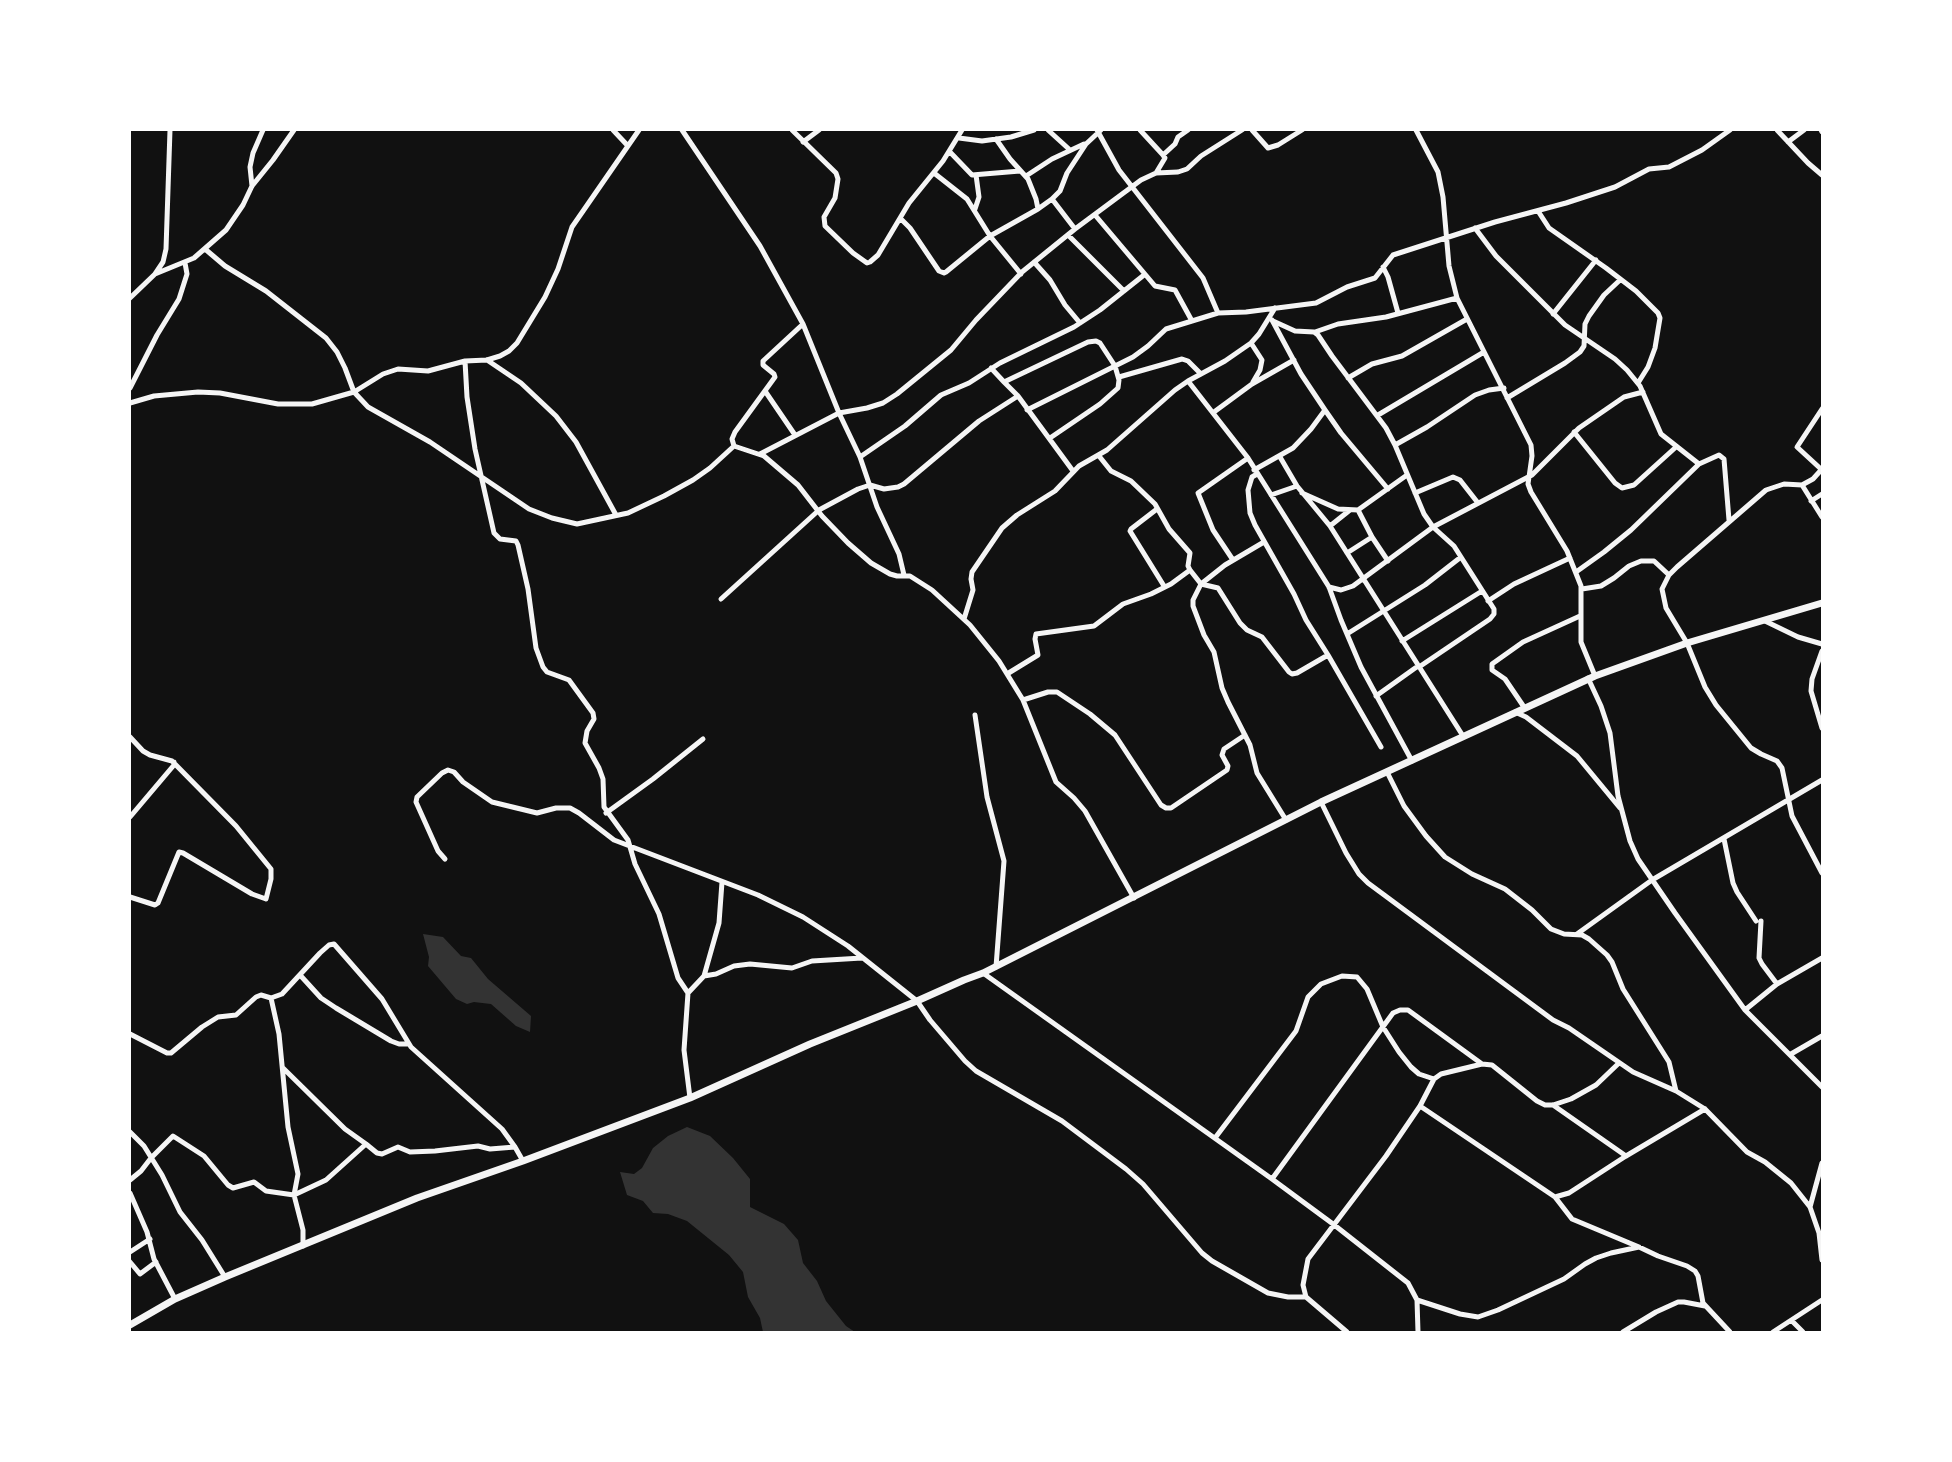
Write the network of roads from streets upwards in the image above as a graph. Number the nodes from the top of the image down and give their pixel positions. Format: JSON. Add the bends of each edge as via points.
{"nodes":[{"id":1,"x":170,"y":130,"type":"edge"},
{"id":2,"x":263,"y":130,"type":"edge"},
{"id":3,"x":293,"y":130,"type":"edge"},
{"id":4,"x":614,"y":130,"type":"edge"},
{"id":5,"x":639,"y":130,"type":"edge"},
{"id":6,"x":682,"y":130,"type":"edge"},
{"id":7,"x":792,"y":130,"type":"edge"},
{"id":8,"x":819,"y":130,"type":"edge"},
{"id":9,"x":962,"y":130,"type":"edge"},
{"id":10,"x":1034,"y":130,"type":"edge"},
{"id":11,"x":1048,"y":130,"type":"edge"},
{"id":12,"x":1098,"y":130,"type":"edge"},
{"id":13,"x":1140,"y":130,"type":"edge"},
{"id":14,"x":1188,"y":130,"type":"edge"},
{"id":15,"x":1242,"y":130,"type":"edge"},
{"id":16,"x":1252,"y":130,"type":"edge"},
{"id":17,"x":1300,"y":130,"type":"edge"},
{"id":18,"x":1416,"y":130,"type":"edge"},
{"id":19,"x":1730,"y":130,"type":"edge"},
{"id":20,"x":1777,"y":130,"type":"edge"},
{"id":21,"x":1804,"y":130,"type":"edge"},
{"id":22,"x":959,"y":138,"type":"junction"},
{"id":23,"x":996,"y":139,"type":"junction"},
{"id":24,"x":803,"y":142,"type":"junction"},
{"id":25,"x":1788,"y":142,"type":"junction"},
{"id":26,"x":1086,"y":144,"type":"junction"},
{"id":27,"x":628,"y":146,"type":"junction"},
{"id":28,"x":1070,"y":150,"type":"junction"},
{"id":29,"x":949,"y":151,"type":"junction"},
{"id":30,"x":1163,"y":155,"type":"junction"},
{"id":31,"x":1020,"y":171,"type":"junction"},
{"id":32,"x":934,"y":173,"type":"junction"},
{"id":33,"x":1156,"y":173,"type":"junction"},
{"id":34,"x":975,"y":175,"type":"junction"},
{"id":35,"x":1822,"y":175,"type":"edge"},
{"id":36,"x":1026,"y":176,"type":"junction"},
{"id":37,"x":252,"y":186,"type":"junction"},
{"id":38,"x":1132,"y":186,"type":"junction"},
{"id":39,"x":1052,"y":199,"type":"junction"},
{"id":40,"x":975,"y":209,"type":"junction"},
{"id":41,"x":1038,"y":209,"type":"junction"},
{"id":42,"x":1538,"y":211,"type":"junction"},
{"id":43,"x":1094,"y":215,"type":"junction"},
{"id":44,"x":901,"y":219,"type":"junction"},
{"id":45,"x":1475,"y":228,"type":"junction"},
{"id":46,"x":1075,"y":229,"type":"junction"},
{"id":47,"x":1068,"y":235,"type":"junction"},
{"id":48,"x":990,"y":236,"type":"junction"},
{"id":49,"x":1445,"y":239,"type":"junction"},
{"id":50,"x":205,"y":249,"type":"junction"},
{"id":51,"x":1596,"y":260,"type":"junction"},
{"id":52,"x":1034,"y":262,"type":"junction"},
{"id":53,"x":185,"y":263,"type":"junction"},
{"id":54,"x":1384,"y":267,"type":"junction"},
{"id":55,"x":155,"y":274,"type":"junction"},
{"id":56,"x":1021,"y":274,"type":"junction"},
{"id":57,"x":1144,"y":275,"type":"junction"},
{"id":58,"x":1620,"y":280,"type":"junction"},
{"id":59,"x":1124,"y":291,"type":"junction"},
{"id":60,"x":130,"y":298,"type":"edge"},
{"id":61,"x":1457,"y":298,"type":"junction"},
{"id":62,"x":1275,"y":308,"type":"junction"},
{"id":63,"x":1218,"y":313,"type":"junction"},
{"id":64,"x":1398,"y":313,"type":"junction"},
{"id":65,"x":1553,"y":314,"type":"junction"},
{"id":66,"x":1271,"y":319,"type":"junction"},
{"id":67,"x":1467,"y":319,"type":"junction"},
{"id":68,"x":1192,"y":321,"type":"junction"},
{"id":69,"x":1080,"y":323,"type":"junction"},
{"id":70,"x":803,"y":324,"type":"junction"},
{"id":71,"x":1315,"y":332,"type":"junction"},
{"id":72,"x":1583,"y":339,"type":"junction"},
{"id":73,"x":1251,"y":343,"type":"junction"},
{"id":74,"x":1483,"y":352,"type":"junction"},
{"id":75,"x":487,"y":360,"type":"junction"},
{"id":76,"x":1294,"y":360,"type":"junction"},
{"id":77,"x":465,"y":361,"type":"junction"},
{"id":78,"x":1115,"y":366,"type":"junction"},
{"id":79,"x":991,"y":368,"type":"junction"},
{"id":80,"x":1201,"y":374,"type":"junction"},
{"id":81,"x":1119,"y":377,"type":"junction"},
{"id":82,"x":1348,"y":378,"type":"junction"},
{"id":83,"x":1188,"y":381,"type":"junction"},
{"id":84,"x":1004,"y":382,"type":"junction"},
{"id":85,"x":1638,"y":383,"type":"junction"},
{"id":86,"x":1252,"y":384,"type":"junction"},
{"id":87,"x":130,"y":388,"type":"edge"},
{"id":88,"x":1504,"y":388,"type":"junction"},
{"id":89,"x":765,"y":391,"type":"junction"},
{"id":90,"x":354,"y":392,"type":"junction"},
{"id":91,"x":1643,"y":392,"type":"junction"},
{"id":92,"x":1018,"y":396,"type":"junction"},
{"id":93,"x":1507,"y":398,"type":"junction"},
{"id":94,"x":130,"y":403,"type":"edge"},
{"id":95,"x":1822,"y":409,"type":"edge"},
{"id":96,"x":1027,"y":410,"type":"junction"},
{"id":97,"x":1325,"y":410,"type":"junction"},
{"id":98,"x":1214,"y":412,"type":"junction"},
{"id":99,"x":839,"y":413,"type":"junction"},
{"id":100,"x":1378,"y":415,"type":"junction"},
{"id":101,"x":1574,"y":432,"type":"junction"},
{"id":102,"x":796,"y":435,"type":"junction"},
{"id":103,"x":1050,"y":438,"type":"junction"},
{"id":104,"x":1395,"y":445,"type":"junction"},
{"id":105,"x":734,"y":446,"type":"junction"},
{"id":106,"x":1676,"y":447,"type":"junction"},
{"id":107,"x":760,"y":454,"type":"junction"},
{"id":108,"x":1098,"y":456,"type":"junction"},
{"id":109,"x":860,"y":457,"type":"junction"},
{"id":110,"x":1280,"y":457,"type":"junction"},
{"id":111,"x":1248,"y":458,"type":"junction"},
{"id":112,"x":1699,"y":464,"type":"junction"},
{"id":113,"x":1822,"y":469,"type":"edge"},
{"id":114,"x":1073,"y":471,"type":"junction"},
{"id":115,"x":1256,"y":472,"type":"junction"},
{"id":116,"x":480,"y":475,"type":"junction"},
{"id":117,"x":1407,"y":475,"type":"junction"},
{"id":118,"x":1529,"y":477,"type":"junction"},
{"id":119,"x":870,"y":485,"type":"junction"},
{"id":120,"x":1802,"y":485,"type":"junction"},
{"id":121,"x":1297,"y":486,"type":"junction"},
{"id":122,"x":1388,"y":489,"type":"junction"},
{"id":123,"x":1302,"y":492,"type":"junction"},
{"id":124,"x":1415,"y":493,"type":"junction"},
{"id":125,"x":1822,"y":494,"type":"edge"},
{"id":126,"x":1271,"y":495,"type":"junction"},
{"id":127,"x":1811,"y":501,"type":"junction"},
{"id":128,"x":1478,"y":503,"type":"junction"},
{"id":129,"x":1157,"y":509,"type":"junction"},
{"id":130,"x":818,"y":510,"type":"junction"},
{"id":131,"x":1354,"y":510,"type":"junction"},
{"id":132,"x":616,"y":515,"type":"junction"},
{"id":133,"x":1822,"y":517,"type":"edge"},
{"id":134,"x":1729,"y":520,"type":"junction"},
{"id":135,"x":1330,"y":526,"type":"junction"},
{"id":136,"x":1433,"y":527,"type":"junction"},
{"id":137,"x":1372,"y":537,"type":"junction"},
{"id":138,"x":1264,"y":542,"type":"junction"},
{"id":139,"x":1347,"y":553,"type":"junction"},
{"id":140,"x":1461,"y":557,"type":"junction"},
{"id":141,"x":1570,"y":558,"type":"junction"},
{"id":142,"x":1233,"y":560,"type":"junction"},
{"id":143,"x":1388,"y":561,"type":"junction"},
{"id":144,"x":1189,"y":570,"type":"junction"},
{"id":145,"x":1576,"y":572,"type":"junction"},
{"id":146,"x":904,"y":575,"type":"junction"},
{"id":147,"x":1669,"y":575,"type":"junction"},
{"id":148,"x":1363,"y":579,"type":"junction"},
{"id":149,"x":1201,"y":584,"type":"junction"},
{"id":150,"x":1164,"y":586,"type":"junction"},
{"id":151,"x":1329,"y":587,"type":"junction"},
{"id":152,"x":1582,"y":589,"type":"junction"},
{"id":153,"x":1482,"y":590,"type":"junction"},
{"id":154,"x":720,"y":599,"type":"dead end"},
{"id":155,"x":1489,"y":601,"type":"junction"},
{"id":156,"x":1822,"y":603,"type":"edge"},
{"id":157,"x":1382,"y":611,"type":"junction"},
{"id":158,"x":1580,"y":616,"type":"junction"},
{"id":159,"x":964,"y":619,"type":"junction"},
{"id":160,"x":1765,"y":621,"type":"junction"},
{"id":161,"x":1347,"y":634,"type":"junction"},
{"id":162,"x":1402,"y":641,"type":"junction"},
{"id":163,"x":1686,"y":643,"type":"junction"},
{"id":164,"x":1822,"y":644,"type":"edge"},
{"id":165,"x":1822,"y":651,"type":"edge"},
{"id":166,"x":1328,"y":655,"type":"junction"},
{"id":167,"x":1419,"y":666,"type":"junction"},
{"id":168,"x":1007,"y":674,"type":"junction"},
{"id":169,"x":1591,"y":677,"type":"junction"},
{"id":170,"x":1376,"y":696,"type":"junction"},
{"id":171,"x":1023,"y":700,"type":"junction"},
{"id":172,"x":1524,"y":707,"type":"junction"},
{"id":173,"x":1515,"y":712,"type":"junction"},
{"id":174,"x":975,"y":715,"type":"dead end"},
{"id":175,"x":1822,"y":728,"type":"edge"},
{"id":176,"x":1245,"y":735,"type":"junction"},
{"id":177,"x":1463,"y":736,"type":"junction"},
{"id":178,"x":130,"y":737,"type":"edge"},
{"id":179,"x":703,"y":739,"type":"dead end"},
{"id":180,"x":1381,"y":747,"type":"dead end"},
{"id":181,"x":1412,"y":761,"type":"junction"},
{"id":182,"x":174,"y":762,"type":"junction"},
{"id":183,"x":1387,"y":772,"type":"junction"},
{"id":184,"x":1822,"y":780,"type":"edge"},
{"id":185,"x":1790,"y":799,"type":"junction"},
{"id":186,"x":1321,"y":802,"type":"junction"},
{"id":187,"x":1622,"y":810,"type":"junction"},
{"id":188,"x":606,"y":813,"type":"junction"},
{"id":189,"x":130,"y":817,"type":"edge"},
{"id":190,"x":1286,"y":820,"type":"junction"},
{"id":191,"x":1724,"y":839,"type":"junction"},
{"id":192,"x":629,"y":846,"type":"junction"},
{"id":193,"x":445,"y":859,"type":"dead end"},
{"id":194,"x":1822,"y":873,"type":"edge"},
{"id":195,"x":1652,"y":880,"type":"junction"},
{"id":196,"x":722,"y":882,"type":"junction"},
{"id":197,"x":130,"y":897,"type":"edge"},
{"id":198,"x":1134,"y":898,"type":"junction"},
{"id":199,"x":1577,"y":934,"type":"junction"},
{"id":200,"x":863,"y":958,"type":"junction"},
{"id":201,"x":1822,"y":958,"type":"edge"},
{"id":202,"x":996,"y":967,"type":"junction"},
{"id":203,"x":983,"y":974,"type":"junction"},
{"id":204,"x":300,"y":975,"type":"junction"},
{"id":205,"x":704,"y":976,"type":"junction"},
{"id":206,"x":1777,"y":984,"type":"junction"},
{"id":207,"x":688,"y":993,"type":"junction"},
{"id":208,"x":271,"y":998,"type":"junction"},
{"id":209,"x":917,"y":1001,"type":"junction"},
{"id":210,"x":1745,"y":1010,"type":"junction"},
{"id":211,"x":1383,"y":1027,"type":"junction"},
{"id":212,"x":130,"y":1034,"type":"edge"},
{"id":213,"x":1822,"y":1036,"type":"edge"},
{"id":214,"x":409,"y":1044,"type":"junction"},
{"id":215,"x":1791,"y":1054,"type":"junction"},
{"id":216,"x":1619,"y":1063,"type":"junction"},
{"id":217,"x":1482,"y":1064,"type":"junction"},
{"id":218,"x":284,"y":1068,"type":"junction"},
{"id":219,"x":1434,"y":1079,"type":"junction"},
{"id":220,"x":1822,"y":1087,"type":"edge"},
{"id":221,"x":1676,"y":1091,"type":"junction"},
{"id":222,"x":690,"y":1098,"type":"junction"},
{"id":223,"x":1553,"y":1105,"type":"junction"},
{"id":224,"x":1420,"y":1106,"type":"junction"},
{"id":225,"x":1705,"y":1109,"type":"junction"},
{"id":226,"x":130,"y":1132,"type":"edge"},
{"id":227,"x":1215,"y":1138,"type":"junction"},
{"id":228,"x":366,"y":1144,"type":"junction"},
{"id":229,"x":515,"y":1147,"type":"junction"},
{"id":230,"x":1626,"y":1156,"type":"junction"},
{"id":231,"x":150,"y":1158,"type":"junction"},
{"id":232,"x":523,"y":1161,"type":"junction"},
{"id":233,"x":1822,"y":1163,"type":"edge"},
{"id":234,"x":1272,"y":1179,"type":"junction"},
{"id":235,"x":130,"y":1180,"type":"edge"},
{"id":236,"x":130,"y":1194,"type":"edge"},
{"id":237,"x":294,"y":1195,"type":"junction"},
{"id":238,"x":1555,"y":1197,"type":"junction"},
{"id":239,"x":1810,"y":1207,"type":"junction"},
{"id":240,"x":1333,"y":1224,"type":"junction"},
{"id":241,"x":149,"y":1239,"type":"junction"},
{"id":242,"x":303,"y":1245,"type":"junction"},
{"id":243,"x":1639,"y":1247,"type":"junction"},
{"id":244,"x":130,"y":1252,"type":"edge"},
{"id":245,"x":1822,"y":1260,"type":"edge"},
{"id":246,"x":130,"y":1262,"type":"edge"},
{"id":247,"x":156,"y":1262,"type":"junction"},
{"id":248,"x":225,"y":1277,"type":"junction"},
{"id":249,"x":1306,"y":1297,"type":"junction"},
{"id":250,"x":175,"y":1299,"type":"junction"},
{"id":251,"x":1822,"y":1299,"type":"edge"},
{"id":252,"x":1417,"y":1300,"type":"junction"},
{"id":253,"x":1705,"y":1306,"type":"junction"},
{"id":254,"x":1792,"y":1321,"type":"junction"},
{"id":255,"x":130,"y":1323,"type":"edge"},
{"id":256,"x":1348,"y":1332,"type":"edge"},
{"id":257,"x":1418,"y":1332,"type":"edge"},
{"id":258,"x":1623,"y":1332,"type":"edge"},
{"id":259,"x":1730,"y":1332,"type":"edge"},
{"id":260,"x":1773,"y":1332,"type":"edge"},
{"id":261,"x":1803,"y":1332,"type":"edge"}],
"edges":[{"from":1,"to":55,"type":"street","via":[[166,249]]},
{"from":2,"to":37,"type":"street","via":[[250,167]]},
{"from":3,"to":37,"type":"street"},
{"from":4,"to":27,"type":"street"},
{"from":5,"to":27,"type":"street"},
{"from":6,"to":70,"type":"street","via":[[760,246]]},
{"from":7,"to":24,"type":"street"},
{"from":8,"to":24,"type":"street"},
{"from":9,"to":22,"type":"street"},
{"from":10,"to":23,"type":"street"},
{"from":11,"to":28,"type":"street"},
{"from":12,"to":26,"type":"street"},
{"from":12,"to":38,"type":"street"},
{"from":13,"to":30,"type":"street"},
{"from":14,"to":30,"type":"street"},
{"from":15,"to":33,"type":"street","via":[[1187,169]]},
{"from":16,"to":17,"type":"street","via":[[1268,148]]},
{"from":18,"to":49,"type":"street","via":[[1438,172]]},
{"from":19,"to":42,"type":"street","via":[[1669,167],[1649,169],[1615,187]]},
{"from":20,"to":25,"type":"street"},
{"from":21,"to":25,"type":"street"},
{"from":22,"to":23,"type":"street"},
{"from":22,"to":29,"type":"street"},
{"from":23,"to":31,"type":"street"},
{"from":24,"to":44,"type":"street","via":[[838,179],[825,226],[859,258],[870,262],[878,255]]},
{"from":25,"to":35,"type":"street"},
{"from":26,"to":28,"type":"street"},
{"from":26,"to":39,"type":"street"},
{"from":27,"to":75,"type":"street","via":[[572,227],[545,297],[517,343]]},
{"from":28,"to":36,"type":"street"},
{"from":29,"to":32,"type":"street"},
{"from":29,"to":34,"type":"street"},
{"from":30,"to":33,"type":"street"},
{"from":31,"to":34,"type":"street"},
{"from":31,"to":36,"type":"street"},
{"from":32,"to":40,"type":"street"},
{"from":32,"to":44,"type":"street"},
{"from":33,"to":38,"type":"street"},
{"from":34,"to":40,"type":"street","via":[[979,197]]},
{"from":36,"to":41,"type":"street"},
{"from":37,"to":50,"type":"street","via":[[226,230]]},
{"from":38,"to":43,"type":"street"},
{"from":38,"to":63,"type":"street","via":[[1203,278]]},
{"from":39,"to":41,"type":"street"},
{"from":39,"to":46,"type":"street"},
{"from":40,"to":48,"type":"street"},
{"from":41,"to":48,"type":"street"},
{"from":42,"to":45,"type":"street"},
{"from":42,"to":51,"type":"street","via":[[1549,228]]},
{"from":43,"to":46,"type":"street"},
{"from":43,"to":57,"type":"street"},
{"from":44,"to":48,"type":"street","via":[[943,273]]},
{"from":45,"to":49,"type":"street"},
{"from":45,"to":65,"type":"street"},
{"from":46,"to":47,"type":"street"},
{"from":47,"to":52,"type":"street"},
{"from":47,"to":59,"type":"street"},
{"from":48,"to":56,"type":"street"},
{"from":49,"to":54,"type":"street","via":[[1392,255]]},
{"from":49,"to":61,"type":"street"},
{"from":50,"to":53,"type":"street"},
{"from":50,"to":90,"type":"street","via":[[326,338]]},
{"from":51,"to":58,"type":"street"},
{"from":51,"to":65,"type":"street"},
{"from":52,"to":56,"type":"street"},
{"from":52,"to":69,"type":"street"},
{"from":53,"to":55,"type":"street"},
{"from":53,"to":87,"type":"street","via":[[187,274],[179,299]]},
{"from":54,"to":62,"type":"street","via":[[1373,279],[1316,303]]},
{"from":54,"to":64,"type":"street"},
{"from":55,"to":60,"type":"street"},
{"from":56,"to":99,"type":"street","via":[[951,349],[897,394],[883,403]]},
{"from":57,"to":59,"type":"street"},
{"from":57,"to":68,"type":"street","via":[[1155,287],[1175,290]]},
{"from":58,"to":72,"type":"street","via":[[1589,316]]},
{"from":58,"to":85,"type":"street","via":[[1659,316],[1655,348]]},
{"from":59,"to":69,"type":"street"},
{"from":61,"to":64,"type":"street"},
{"from":61,"to":67,"type":"street"},
{"from":62,"to":63,"type":"street"},
{"from":62,"to":66,"type":"street"},
{"from":63,"to":68,"type":"street"},
{"from":64,"to":71,"type":"street"},
{"from":65,"to":72,"type":"street"},
{"from":66,"to":71,"type":"street","via":[[1295,331]]},
{"from":66,"to":73,"type":"street"},
{"from":66,"to":76,"type":"street"},
{"from":67,"to":74,"type":"street"},
{"from":67,"to":82,"type":"street","via":[[1402,356],[1372,364]]},
{"from":68,"to":78,"type":"street","via":[[1164,330],[1143,351]]},
{"from":69,"to":79,"type":"street"},
{"from":70,"to":89,"type":"street","via":[[763,361],[775,377]]},
{"from":70,"to":99,"type":"street"},
{"from":71,"to":82,"type":"street"},
{"from":72,"to":85,"type":"street","via":[[1615,359]]},
{"from":72,"to":93,"type":"street","via":[[1583,348],[1573,357]]},
{"from":73,"to":80,"type":"street"},
{"from":73,"to":86,"type":"street","via":[[1262,361]]},
{"from":74,"to":88,"type":"street"},
{"from":74,"to":100,"type":"street"},
{"from":75,"to":77,"type":"street"},
{"from":75,"to":132,"type":"street","via":[[521,383],[556,416],[576,442]]},
{"from":76,"to":86,"type":"street"},
{"from":76,"to":97,"type":"street"},
{"from":77,"to":90,"type":"street","via":[[428,371],[398,369]]},
{"from":77,"to":116,"type":"street"},
{"from":78,"to":81,"type":"street"},
{"from":78,"to":84,"type":"street","via":[[1094,341]]},
{"from":78,"to":96,"type":"street"},
{"from":79,"to":84,"type":"street"},
{"from":79,"to":109,"type":"street","via":[[941,395]]},
{"from":80,"to":81,"type":"street","via":[[1182,359]]},
{"from":80,"to":83,"type":"street"},
{"from":81,"to":103,"type":"street","via":[[1116,391]]},
{"from":82,"to":100,"type":"street"},
{"from":83,"to":98,"type":"street"},
{"from":83,"to":108,"type":"street"},
{"from":84,"to":92,"type":"street"},
{"from":85,"to":91,"type":"street"},
{"from":86,"to":98,"type":"street"},
{"from":88,"to":93,"type":"street"},
{"from":88,"to":104,"type":"street","via":[[1475,395]]},
{"from":89,"to":102,"type":"street"},
{"from":89,"to":105,"type":"street","via":[[735,432]]},
{"from":90,"to":94,"type":"street","via":[[312,404],[278,404],[198,392]]},
{"from":90,"to":116,"type":"street","via":[[368,407]]},
{"from":91,"to":101,"type":"street","via":[[1624,397]]},
{"from":91,"to":106,"type":"street","via":[[1657,428]]},
{"from":92,"to":96,"type":"street"},
{"from":92,"to":119,"type":"street","via":[[979,421],[904,484],[884,489]]},
{"from":93,"to":118,"type":"street","via":[[1533,450]]},
{"from":95,"to":113,"type":"street","via":[[1797,445]]},
{"from":96,"to":103,"type":"street"},
{"from":97,"to":110,"type":"street","via":[[1298,444]]},
{"from":97,"to":122,"type":"street"},
{"from":98,"to":111,"type":"street"},
{"from":99,"to":102,"type":"street"},
{"from":99,"to":109,"type":"street"},
{"from":100,"to":104,"type":"street"},
{"from":101,"to":106,"type":"street","via":[[1622,488],[1634,485]]},
{"from":101,"to":118,"type":"street"},
{"from":102,"to":107,"type":"street"},
{"from":103,"to":114,"type":"street"},
{"from":104,"to":117,"type":"street"},
{"from":105,"to":107,"type":"street"},
{"from":105,"to":132,"type":"street","via":[[710,468],[664,496]]},
{"from":106,"to":112,"type":"street"},
{"from":107,"to":130,"type":"street","via":[[798,485]]},
{"from":108,"to":114,"type":"street"},
{"from":108,"to":129,"type":"street"},
{"from":109,"to":119,"type":"street"},
{"from":110,"to":115,"type":"street"},
{"from":110,"to":121,"type":"street"},
{"from":111,"to":115,"type":"street"},
{"from":111,"to":142,"type":"street","via":[[1198,493],[1213,530]]},
{"from":112,"to":134,"type":"street","via":[[1715,456],[1723,458]]},
{"from":112,"to":145,"type":"street","via":[[1631,530]]},
{"from":113,"to":120,"type":"street"},
{"from":114,"to":159,"type":"street","via":[[1055,491],[997,533],[972,572],[973,590]]},
{"from":115,"to":126,"type":"street"},
{"from":115,"to":138,"type":"street","via":[[1248,495],[1252,519]]},
{"from":116,"to":132,"type":"street","via":[[529,509],[552,518],[577,524]]},
{"from":116,"to":188,"type":"street","via":[[494,533],[518,545],[543,667],[569,680],[593,713],[585,743],[603,779]]},
{"from":117,"to":122,"type":"street"},
{"from":117,"to":124,"type":"street"},
{"from":118,"to":128,"type":"street"},
{"from":118,"to":141,"type":"street","via":[[1531,492]]},
{"from":119,"to":130,"type":"street"},
{"from":119,"to":146,"type":"street"},
{"from":120,"to":127,"type":"street"},
{"from":120,"to":134,"type":"street","via":[[1773,486]]},
{"from":121,"to":123,"type":"street"},
{"from":121,"to":126,"type":"street"},
{"from":122,"to":131,"type":"street"},
{"from":123,"to":131,"type":"street","via":[[1338,509]]},
{"from":123,"to":135,"type":"street"},
{"from":124,"to":128,"type":"street","via":[[1456,477]]},
{"from":124,"to":136,"type":"street"},
{"from":125,"to":127,"type":"street"},
{"from":126,"to":151,"type":"street"},
{"from":127,"to":133,"type":"street"},
{"from":128,"to":136,"type":"street"},
{"from":129,"to":144,"type":"street","via":[[1190,553]]},
{"from":129,"to":150,"type":"street","via":[[1130,531]]},
{"from":130,"to":146,"type":"street","via":[[871,563],[890,574]]},
{"from":130,"to":154,"type":"street"},
{"from":131,"to":135,"type":"street"},
{"from":131,"to":137,"type":"street"},
{"from":134,"to":147,"type":"street"},
{"from":135,"to":139,"type":"street"},
{"from":136,"to":140,"type":"street"},
{"from":136,"to":143,"type":"street"},
{"from":137,"to":139,"type":"street"},
{"from":137,"to":143,"type":"street"},
{"from":138,"to":142,"type":"street"},
{"from":138,"to":166,"type":"street"},
{"from":139,"to":148,"type":"street"},
{"from":140,"to":153,"type":"street"},
{"from":140,"to":157,"type":"street"},
{"from":141,"to":145,"type":"street"},
{"from":141,"to":155,"type":"street","via":[[1514,583]]},
{"from":142,"to":149,"type":"street"},
{"from":143,"to":148,"type":"street"},
{"from":144,"to":149,"type":"street"},
{"from":144,"to":150,"type":"street"},
{"from":145,"to":152,"type":"street"},
{"from":146,"to":159,"type":"street","via":[[932,590]]},
{"from":147,"to":152,"type":"street","via":[[1654,561],[1641,561],[1601,586]]},
{"from":147,"to":163,"type":"street","via":[[1662,589],[1663,600]]},
{"from":148,"to":151,"type":"street","via":[[1344,589]]},
{"from":148,"to":157,"type":"street"},
{"from":149,"to":166,"type":"street","via":[[1218,588],[1240,624],[1262,637],[1291,674]]},
{"from":149,"to":176,"type":"street","via":[[1193,606],[1218,663],[1225,695]]},
{"from":150,"to":168,"type":"street","via":[[1124,604],[1094,626],[1036,634],[1038,655]]},
{"from":151,"to":161,"type":"street"},
{"from":152,"to":158,"type":"street"},
{"from":153,"to":155,"type":"street"},
{"from":153,"to":162,"type":"street"},
{"from":155,"to":167,"type":"street","via":[[1495,610],[1492,617]]},
{"from":156,"to":160,"type":"street"},
{"from":157,"to":161,"type":"street"},
{"from":157,"to":162,"type":"street"},
{"from":158,"to":169,"type":"street","via":[[1581,642]]},
{"from":158,"to":172,"type":"street","via":[[1523,642],[1492,664],[1492,670],[1505,679]]},
{"from":159,"to":168,"type":"street"},
{"from":160,"to":163,"type":"street"},
{"from":160,"to":164,"type":"street"},
{"from":161,"to":170,"type":"street"},
{"from":162,"to":167,"type":"street"},
{"from":163,"to":169,"type":"street"},
{"from":163,"to":185,"type":"street","via":[[1716,705],[1746,743],[1782,768]]},
{"from":165,"to":175,"type":"street","via":[[1811,691]]},
{"from":166,"to":180,"type":"street"},
{"from":167,"to":170,"type":"street"},
{"from":167,"to":177,"type":"street"},
{"from":168,"to":171,"type":"street"},
{"from":169,"to":172,"type":"street"},
{"from":169,"to":187,"type":"street","via":[[1611,733]]},
{"from":170,"to":181,"type":"street"},
{"from":171,"to":176,"type":"street","via":[[1057,692],[1090,714],[1115,735],[1166,808],[1227,770],[1224,749]]},
{"from":171,"to":198,"type":"street","via":[[1056,782],[1086,811]]},
{"from":172,"to":173,"type":"street"},
{"from":173,"to":177,"type":"street"},
{"from":173,"to":187,"type":"street","via":[[1577,756]]},
{"from":174,"to":202,"type":"street","via":[[987,797],[1004,861]]},
{"from":176,"to":190,"type":"street","via":[[1257,773]]},
{"from":177,"to":181,"type":"street"},
{"from":178,"to":182,"type":"street","via":[[150,755]]},
{"from":179,"to":188,"type":"street"},
{"from":181,"to":183,"type":"street"},
{"from":182,"to":189,"type":"street"},
{"from":182,"to":197,"type":"street","via":[[271,869],[266,900],[181,852],[158,903]]},
{"from":183,"to":186,"type":"street"},
{"from":183,"to":199,"type":"street","via":[[1404,806],[1445,857],[1505,889],[1552,929]]},
{"from":184,"to":185,"type":"street"},
{"from":185,"to":191,"type":"street"},
{"from":185,"to":194,"type":"street","via":[[1792,816]]},
{"from":186,"to":190,"type":"street"},
{"from":186,"to":216,"type":"street","via":[[1346,853],[1368,883],[1509,989]]},
{"from":187,"to":195,"type":"street","via":[[1630,841]]},
{"from":188,"to":192,"type":"street"},
{"from":190,"to":198,"type":"street"},
{"from":191,"to":195,"type":"street"},
{"from":191,"to":206,"type":"street","via":[[1733,883],[1758,921],[1759,958]]},
{"from":192,"to":193,"type":"street","via":[[608,837],[570,808],[537,813],[492,802],[448,770],[416,802]]},
{"from":192,"to":196,"type":"street"},
{"from":192,"to":207,"type":"street","via":[[659,914],[678,978]]},
{"from":195,"to":199,"type":"street"},
{"from":195,"to":210,"type":"street"},
{"from":196,"to":200,"type":"street","via":[[803,916]]},
{"from":196,"to":205,"type":"street","via":[[719,923]]},
{"from":198,"to":202,"type":"street"},
{"from":199,"to":221,"type":"street","via":[[1604,951],[1612,962],[1623,989],[1670,1062]]},
{"from":200,"to":205,"type":"street","via":[[812,961],[792,968],[750,964]]},
{"from":200,"to":209,"type":"street"},
{"from":201,"to":206,"type":"street"},
{"from":202,"to":203,"type":"street"},
{"from":203,"to":209,"type":"street"},
{"from":203,"to":227,"type":"street"},
{"from":204,"to":208,"type":"street","via":[[282,994]]},
{"from":204,"to":214,"type":"street","via":[[336,1008],[391,1041]]},
{"from":204,"to":214,"type":"street","via":[[334,944],[382,999]]},
{"from":205,"to":207,"type":"street"},
{"from":206,"to":210,"type":"street"},
{"from":207,"to":222,"type":"street","via":[[684,1050]]},
{"from":208,"to":212,"type":"street","via":[[261,995],[236,1015],[218,1017],[171,1053]]},
{"from":208,"to":218,"type":"street"},
{"from":209,"to":222,"type":"street"},
{"from":209,"to":249,"type":"street","via":[[970,1066],[1062,1121],[1126,1169],[1212,1261],[1268,1293]]},
{"from":210,"to":215,"type":"street"},
{"from":211,"to":217,"type":"street","via":[[1394,1013],[1408,1010]]},
{"from":211,"to":219,"type":"street","via":[[1411,1067]]},
{"from":211,"to":227,"type":"street","via":[[1357,977],[1342,976],[1321,984],[1308,997],[1296,1031]]},
{"from":211,"to":234,"type":"street"},
{"from":213,"to":215,"type":"street"},
{"from":214,"to":229,"type":"street","via":[[502,1129]]},
{"from":215,"to":220,"type":"street"},
{"from":216,"to":221,"type":"street"},
{"from":216,"to":223,"type":"street","via":[[1596,1085]]},
{"from":217,"to":219,"type":"street"},
{"from":217,"to":223,"type":"street","via":[[1492,1065],[1537,1101]]},
{"from":218,"to":228,"type":"street"},
{"from":218,"to":237,"type":"street","via":[[288,1127],[299,1174]]},
{"from":219,"to":224,"type":"street"},
{"from":221,"to":225,"type":"street"},
{"from":222,"to":232,"type":"street"},
{"from":223,"to":230,"type":"street"},
{"from":224,"to":238,"type":"street"},
{"from":224,"to":240,"type":"street"},
{"from":225,"to":230,"type":"street"},
{"from":225,"to":239,"type":"street","via":[[1747,1152],[1791,1183]]},
{"from":226,"to":231,"type":"street"},
{"from":227,"to":234,"type":"street"},
{"from":228,"to":229,"type":"street","via":[[382,1154],[398,1147],[410,1152]]},
{"from":228,"to":237,"type":"street","via":[[326,1180]]},
{"from":229,"to":232,"type":"street"},
{"from":230,"to":238,"type":"street","via":[[1569,1193]]},
{"from":231,"to":235,"type":"street"},
{"from":231,"to":237,"type":"street","via":[[176,1137],[204,1156],[233,1188],[254,1182],[266,1191]]},
{"from":231,"to":248,"type":"street"},
{"from":232,"to":242,"type":"street"},
{"from":233,"to":239,"type":"street"},
{"from":234,"to":240,"type":"street"},
{"from":236,"to":241,"type":"street"},
{"from":237,"to":242,"type":"street"},
{"from":238,"to":243,"type":"street","via":[[1572,1219]]},
{"from":239,"to":245,"type":"street"},
{"from":240,"to":249,"type":"street","via":[[1308,1259],[1303,1285]]},
{"from":240,"to":252,"type":"street","via":[[1396,1272]]},
{"from":241,"to":244,"type":"street"},
{"from":241,"to":247,"type":"street"},
{"from":242,"to":248,"type":"street"},
{"from":243,"to":252,"type":"street","via":[[1596,1258],[1564,1279],[1478,1317]]},
{"from":243,"to":253,"type":"street","via":[[1695,1271]]},
{"from":246,"to":247,"type":"street","via":[[139,1274]]},
{"from":247,"to":250,"type":"street"},
{"from":248,"to":250,"type":"street"},
{"from":249,"to":256,"type":"street"},
{"from":250,"to":255,"type":"street"},
{"from":251,"to":254,"type":"street"},
{"from":252,"to":257,"type":"street"},
{"from":253,"to":258,"type":"street","via":[[1678,1302]]},
{"from":253,"to":259,"type":"street"},
{"from":254,"to":260,"type":"street"},
{"from":254,"to":261,"type":"street"}]}
